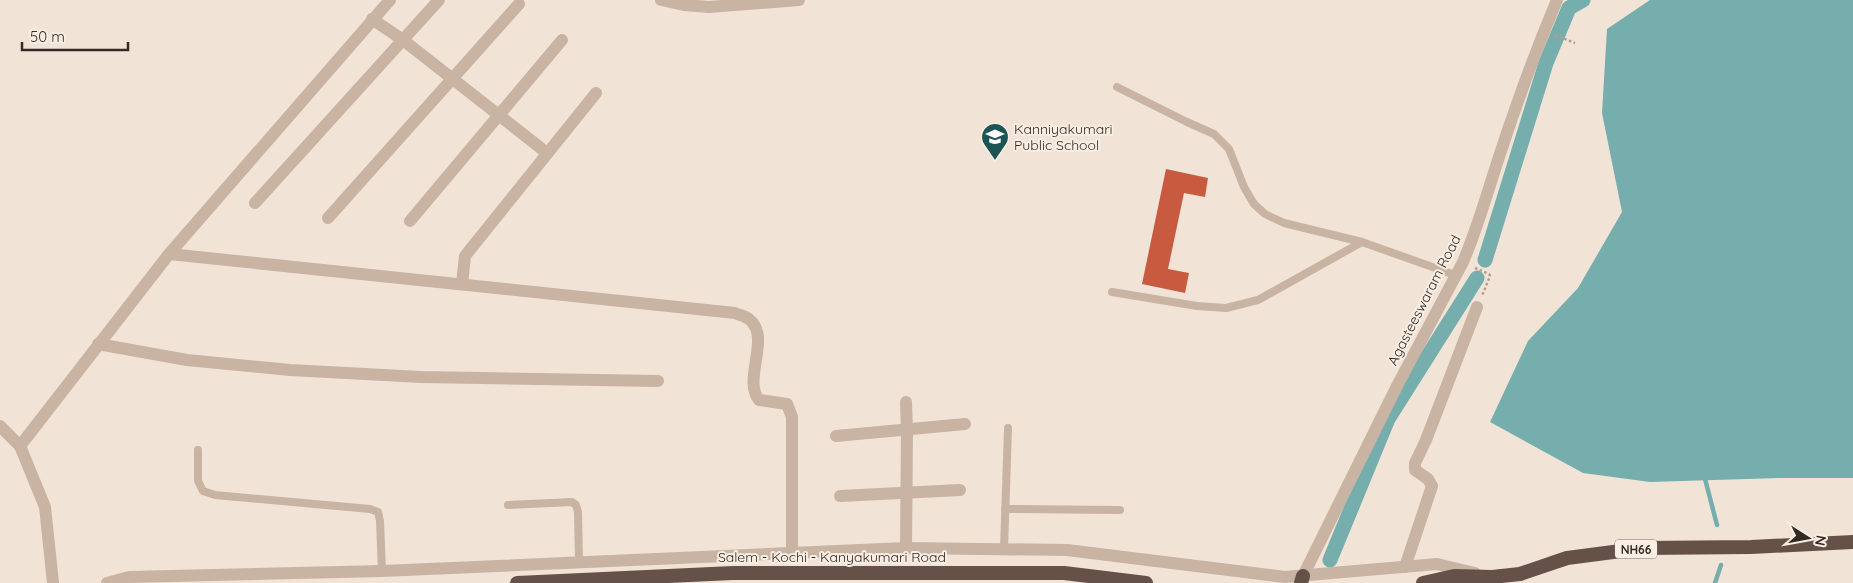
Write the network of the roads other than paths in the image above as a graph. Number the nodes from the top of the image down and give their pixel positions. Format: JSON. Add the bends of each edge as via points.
{"nodes":[{"id":1,"x":390,"y":0,"type":"edge"},
{"id":2,"x":439,"y":0,"type":"edge"},
{"id":3,"x":661,"y":0,"type":"edge"},
{"id":4,"x":799,"y":0,"type":"edge"},
{"id":5,"x":1557,"y":0,"type":"edge"},
{"id":6,"x":518,"y":4,"type":"dead end"},
{"id":7,"x":372,"y":19,"type":"junction"},
{"id":8,"x":403,"y":40,"type":"junction"},
{"id":9,"x":562,"y":40,"type":"dead end"},
{"id":10,"x":452,"y":79,"type":"junction"},
{"id":11,"x":1117,"y":87,"type":"dead end"},
{"id":12,"x":596,"y":93,"type":"dead end"},
{"id":13,"x":499,"y":116,"type":"junction"},
{"id":14,"x":547,"y":153,"type":"junction"},
{"id":15,"x":255,"y":204,"type":"dead end"},
{"id":16,"x":328,"y":218,"type":"dead end"},
{"id":17,"x":410,"y":221,"type":"dead end"},
{"id":18,"x":1362,"y":242,"type":"junction"},
{"id":19,"x":169,"y":254,"type":"junction"},
{"id":20,"x":1455,"y":275,"type":"junction"},
{"id":21,"x":462,"y":284,"type":"junction"},
{"id":22,"x":1112,"y":292,"type":"dead end"},
{"id":23,"x":1477,"y":307,"type":"road end"},
{"id":24,"x":98,"y":344,"type":"junction"},
{"id":25,"x":658,"y":381,"type":"dead end"},
{"id":26,"x":906,"y":402,"type":"dead end"},
{"id":27,"x":965,"y":424,"type":"dead end"},
{"id":28,"x":0,"y":426,"type":"edge"},
{"id":29,"x":1008,"y":428,"type":"dead end"},
{"id":30,"x":908,"y":431,"type":"junction"},
{"id":31,"x":836,"y":436,"type":"dead end"},
{"id":32,"x":20,"y":446,"type":"junction"},
{"id":33,"x":198,"y":450,"type":"dead end"},
{"id":34,"x":960,"y":490,"type":"dead end"},
{"id":35,"x":907,"y":493,"type":"junction"},
{"id":36,"x":840,"y":496,"type":"dead end"},
{"id":37,"x":508,"y":505,"type":"dead end"},
{"id":38,"x":1005,"y":509,"type":"junction"},
{"id":39,"x":1120,"y":510,"type":"dead end"},
{"id":40,"x":1853,"y":542,"type":"edge"},
{"id":41,"x":906,"y":548,"type":"junction"},
{"id":42,"x":1004,"y":550,"type":"junction"},
{"id":43,"x":792,"y":554,"type":"junction"},
{"id":44,"x":580,"y":562,"type":"junction"},
{"id":45,"x":1405,"y":567,"type":"junction"},
{"id":46,"x":382,"y":571,"type":"junction"},
{"id":47,"x":1492,"y":577,"type":"junction"},
{"id":48,"x":1302,"y":579,"type":"edge"},
{"id":49,"x":1451,"y":579,"type":"edge"},
{"id":50,"x":53,"y":583,"type":"edge"},
{"id":51,"x":107,"y":583,"type":"edge"},
{"id":52,"x":517,"y":583,"type":"edge"},
{"id":53,"x":1146,"y":583,"type":"edge"},
{"id":54,"x":1423,"y":583,"type":"edge"}],
"edges":[{"from":1,"to":7,"type":"street"},
{"from":2,"to":8,"type":"street"},
{"from":3,"to":4,"type":"street","via":[[709,7]]},
{"from":5,"to":20,"type":"street","name":"Agasteeswaram Road","via":[[1500,153],[1472,241]]},
{"from":6,"to":10,"type":"street"},
{"from":7,"to":8,"type":"street"},
{"from":7,"to":19,"type":"street"},
{"from":8,"to":10,"type":"street"},
{"from":8,"to":15,"type":"street"},
{"from":9,"to":13,"type":"street"},
{"from":10,"to":13,"type":"street"},
{"from":10,"to":16,"type":"street"},
{"from":11,"to":18,"type":"lane","via":[[1214,134],[1229,149],[1244,187],[1264,214],[1284,223]]},
{"from":12,"to":14,"type":"street"},
{"from":13,"to":14,"type":"street"},
{"from":13,"to":17,"type":"street"},
{"from":14,"to":21,"type":"street","via":[[465,256]]},
{"from":18,"to":20,"type":"lane"},
{"from":18,"to":22,"type":"lane","via":[[1258,300],[1226,308]]},
{"from":19,"to":21,"type":"street"},
{"from":19,"to":24,"type":"street"},
{"from":20,"to":48,"type":"street","name":"Agasteeswaram Road"},
{"from":21,"to":43,"type":"street","via":[[735,313],[748,318],[756,326],[758,339],[755,395],[760,400],[787,404],[792,417]]},
{"from":23,"to":45,"type":"street","via":[[1415,463],[1415,470],[1432,486]]},
{"from":24,"to":25,"type":"street","via":[[187,360],[299,370],[420,377]]},
{"from":24,"to":32,"type":"street"},
{"from":26,"to":30,"type":"street"},
{"from":27,"to":30,"type":"street"},
{"from":28,"to":32,"type":"street"},
{"from":29,"to":38,"type":"lane"},
{"from":30,"to":31,"type":"street"},
{"from":30,"to":35,"type":"street"},
{"from":32,"to":50,"type":"street","via":[[44,508]]},
{"from":33,"to":46,"type":"lane","via":[[198,481],[203,491],[215,495],[378,512]]},
{"from":34,"to":35,"type":"street"},
{"from":35,"to":36,"type":"street"},
{"from":35,"to":41,"type":"street"},
{"from":37,"to":44,"type":"lane","via":[[572,502],[578,512]]},
{"from":38,"to":39,"type":"lane"},
{"from":38,"to":42,"type":"lane"},
{"from":40,"to":47,"type":"highway","number":"NH66","via":[[1644,548],[1567,558],[1520,574]]},
{"from":41,"to":42,"type":"street"},
{"from":41,"to":43,"type":"street"},
{"from":42,"to":48,"type":"street","via":[[1067,550]]},
{"from":43,"to":44,"type":"street"},
{"from":44,"to":46,"type":"street"},
{"from":45,"to":47,"type":"street","via":[[1437,564]]},
{"from":45,"to":48,"type":"street"},
{"from":46,"to":51,"type":"street","via":[[129,577]]},
{"from":47,"to":49,"type":"highway","number":"NH66"},
{"from":49,"to":54,"type":"highway","number":"NH66"},
{"from":52,"to":53,"type":"highway","name":"Salem - Kochi - Kanyakumari Road","via":[[733,573],[1055,573]]}]}
